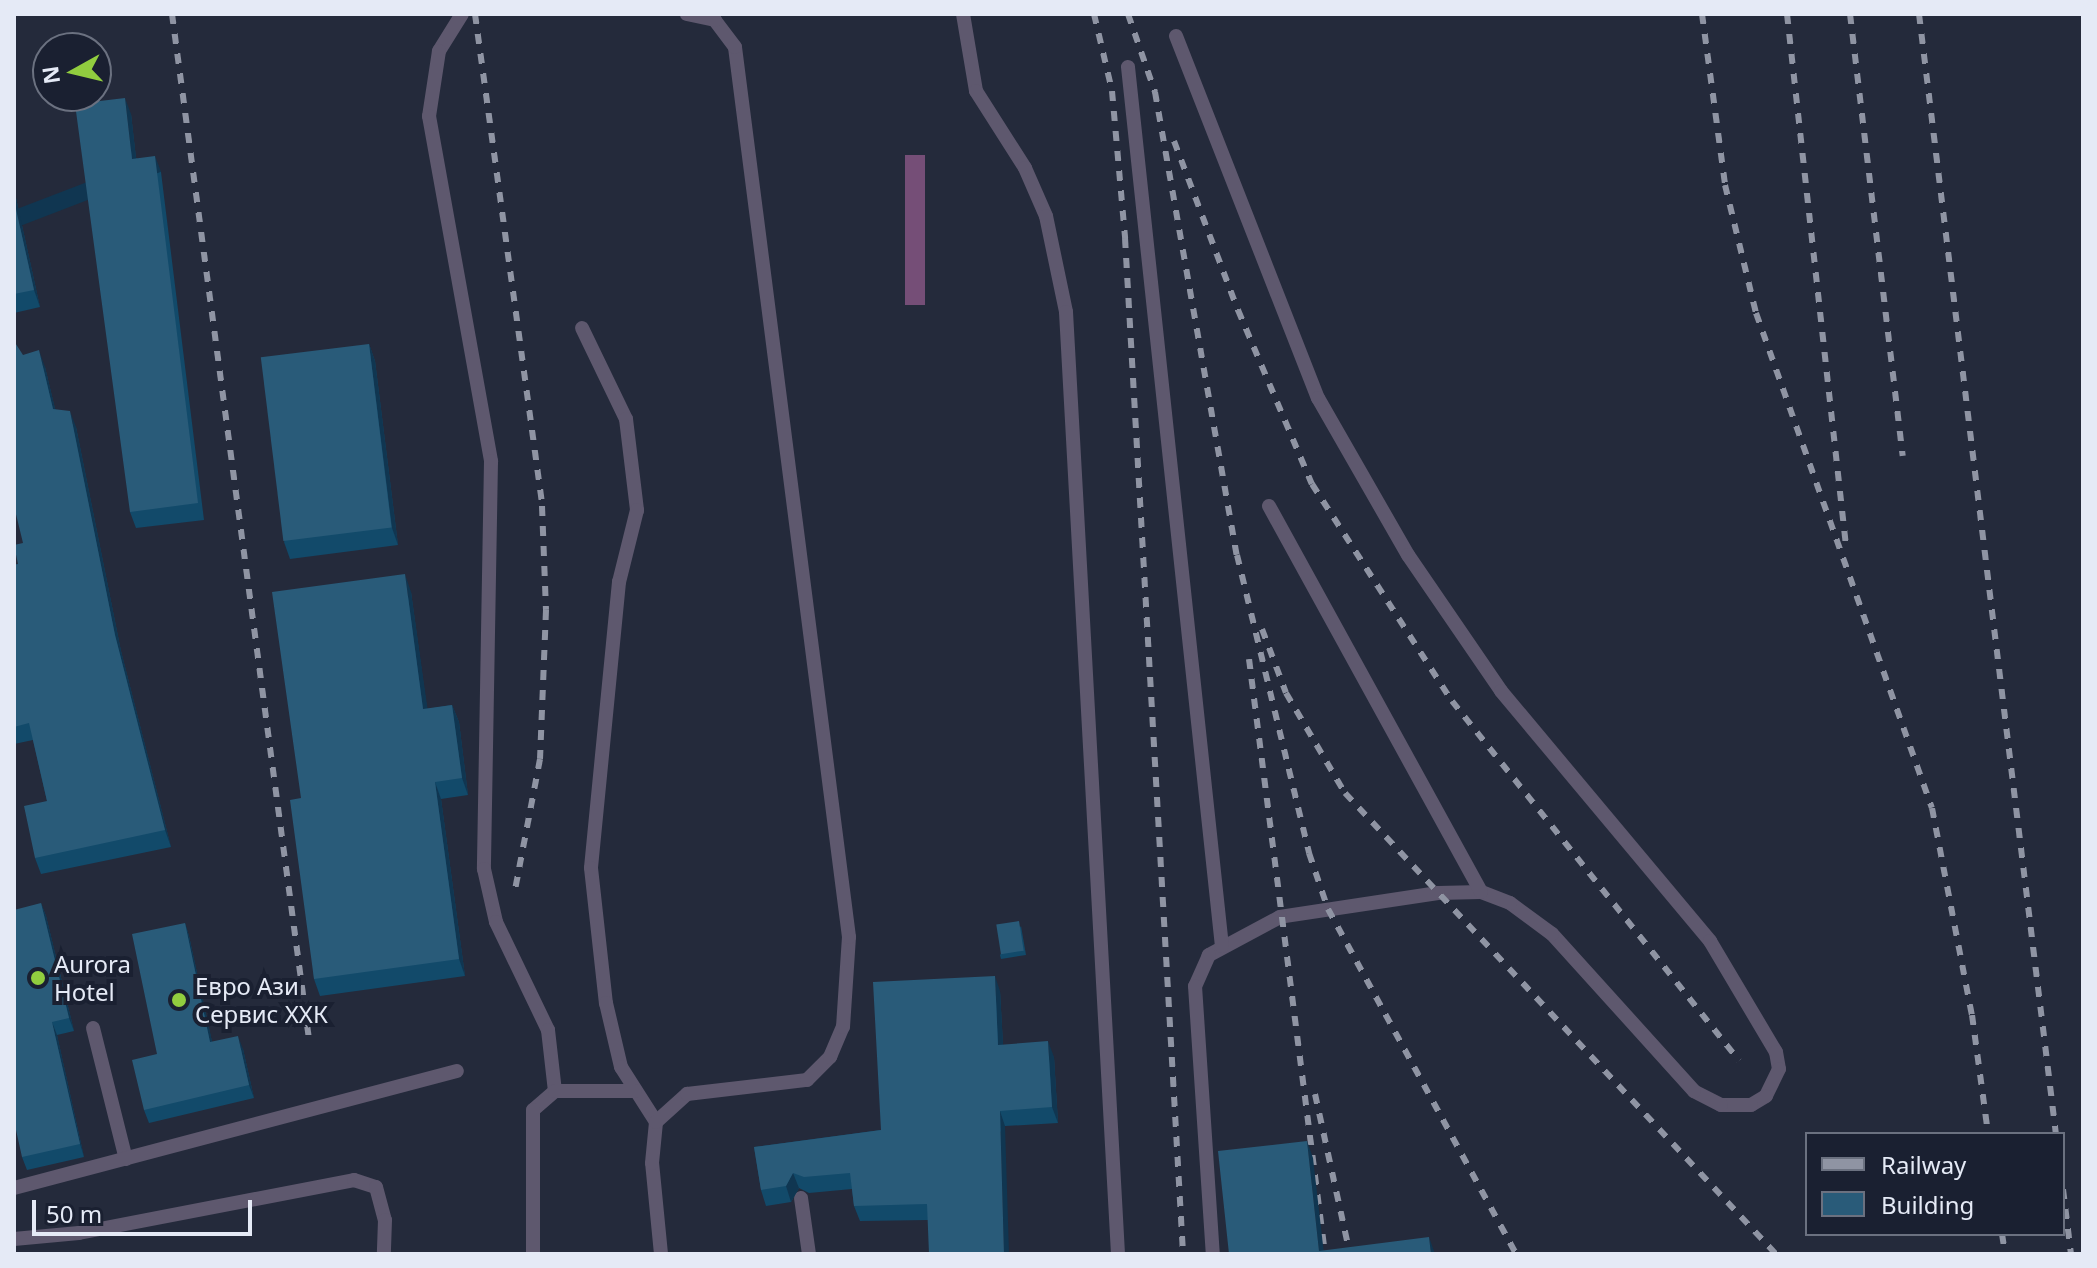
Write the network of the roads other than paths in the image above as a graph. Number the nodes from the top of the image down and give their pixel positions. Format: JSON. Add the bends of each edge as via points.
{"nodes":[{"id":1,"x":462,"y":14,"type":"edge"},
{"id":2,"x":687,"y":14,"type":"edge"},
{"id":3,"x":963,"y":14,"type":"edge"},
{"id":4,"x":1176,"y":36,"type":"dead end"},
{"id":5,"x":1128,"y":67,"type":"dead end"},
{"id":6,"x":582,"y":328,"type":"dead end"},
{"id":7,"x":1269,"y":506,"type":"dead end"},
{"id":8,"x":1481,"y":892,"type":"junction"},
{"id":9,"x":1222,"y":946,"type":"junction"},
{"id":10,"x":93,"y":1028,"type":"dead end"},
{"id":11,"x":457,"y":1071,"type":"dead end"},
{"id":12,"x":555,"y":1091,"type":"junction"},
{"id":13,"x":635,"y":1091,"type":"junction"},
{"id":14,"x":656,"y":1122,"type":"junction"},
{"id":15,"x":126,"y":1159,"type":"junction"},
{"id":16,"x":14,"y":1188,"type":"edge"},
{"id":17,"x":801,"y":1198,"type":"edge"},
{"id":18,"x":14,"y":1239,"type":"edge"},
{"id":19,"x":384,"y":1254,"type":"edge"},
{"id":20,"x":533,"y":1254,"type":"edge"},
{"id":21,"x":661,"y":1254,"type":"edge"},
{"id":22,"x":809,"y":1254,"type":"edge"},
{"id":23,"x":1118,"y":1254,"type":"edge"},
{"id":24,"x":1213,"y":1254,"type":"edge"}],
"edges":[{"from":1,"to":12,"type":"lane","via":[[439,51],[429,116],[491,461],[484,869],[496,922],[548,1030]]},
{"from":2,"to":14,"type":"lane","via":[[715,20],[735,47],[849,937],[843,1027],[830,1057],[807,1080],[687,1094]]},
{"from":3,"to":23,"type":"lane","via":[[976,91],[1025,168],[1046,216],[1066,312]]},
{"from":4,"to":8,"type":"lane","via":[[1318,398],[1408,555],[1501,691],[1710,941],[1776,1052],[1779,1069],[1766,1096],[1735,1108],[1694,1091],[1552,934],[1510,903]]},
{"from":5,"to":9,"type":"lane"},
{"from":6,"to":13,"type":"lane","via":[[626,419],[635,464],[637,510],[619,582],[591,868],[606,1003],[621,1067]]},
{"from":7,"to":8,"type":"lane"},
{"from":8,"to":9,"type":"lane","via":[[1438,893],[1280,917]]},
{"from":9,"to":24,"type":"lane","via":[[1209,955],[1195,986]]},
{"from":10,"to":15,"type":"lane"},
{"from":11,"to":15,"type":"lane"},
{"from":12,"to":13,"type":"lane"},
{"from":12,"to":20,"type":"lane","via":[[533,1110]]},
{"from":13,"to":14,"type":"lane"},
{"from":14,"to":21,"type":"lane","via":[[652,1163]]},
{"from":15,"to":16,"type":"lane"},
{"from":17,"to":22,"type":"lane"},
{"from":18,"to":19,"type":"lane","via":[[79,1233],[354,1180],[376,1187],[385,1220]]}]}
